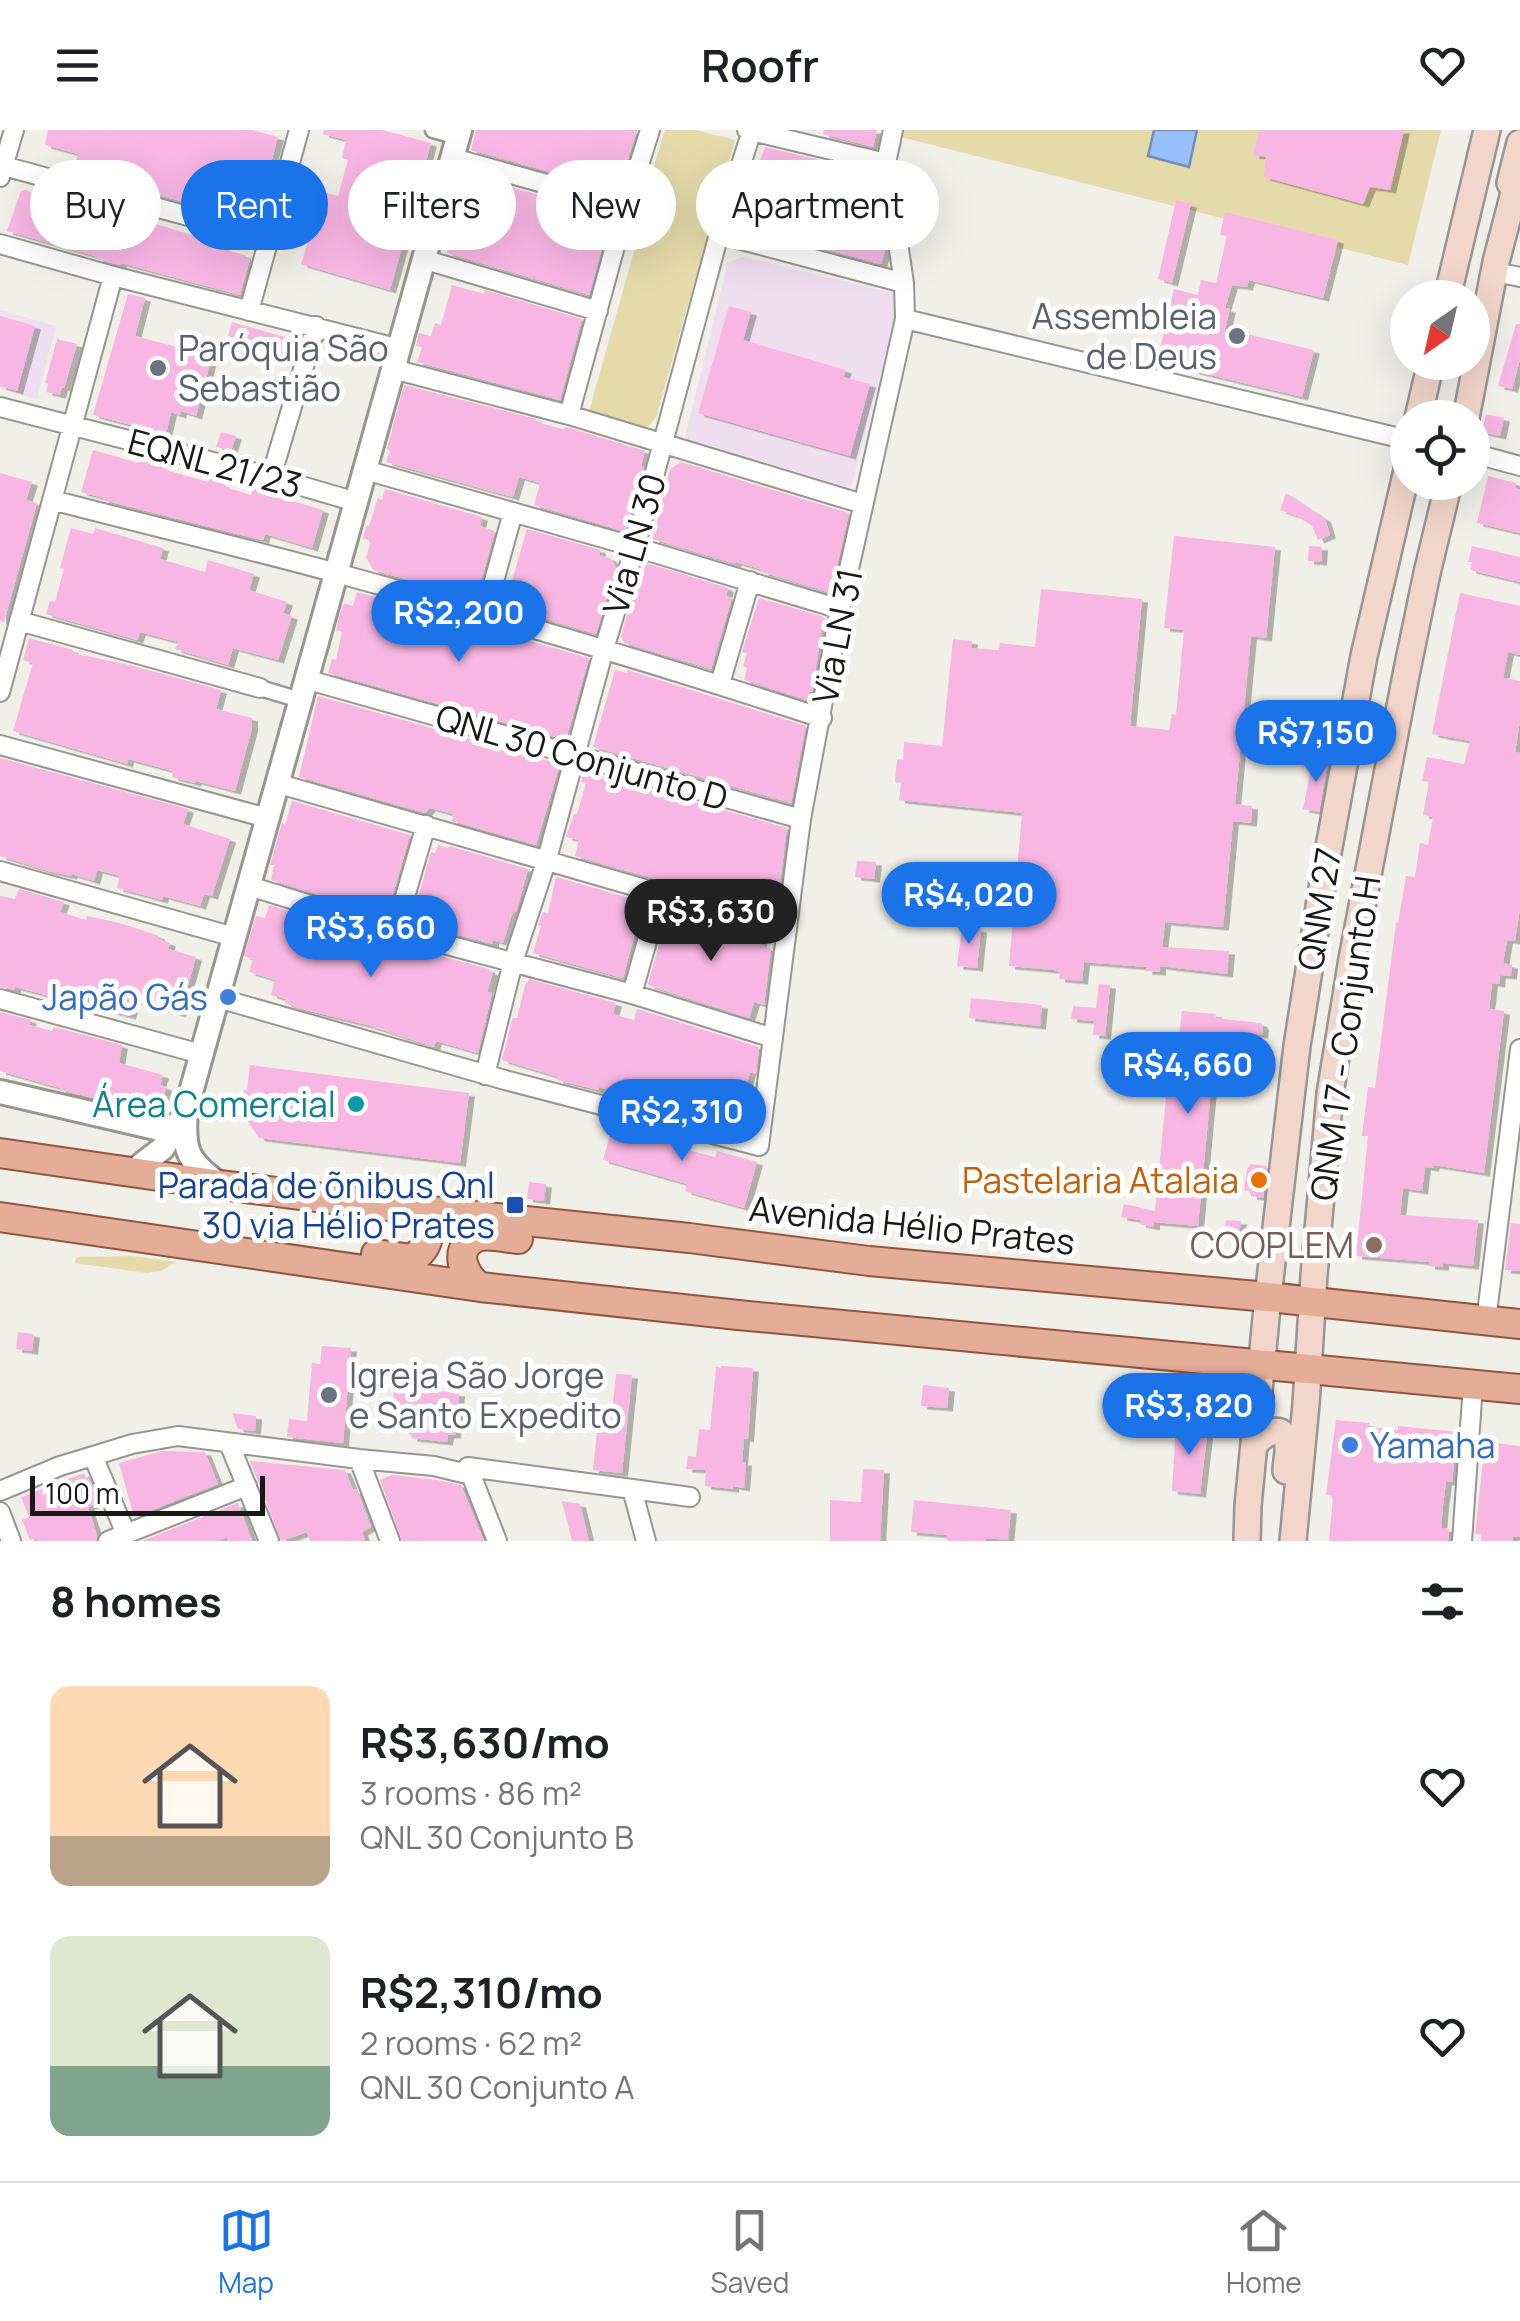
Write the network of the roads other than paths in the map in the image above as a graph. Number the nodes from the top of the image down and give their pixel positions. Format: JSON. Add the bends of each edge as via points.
{"nodes":[{"id":1,"x":14,"y":130,"type":"edge"},
{"id":2,"x":299,"y":130,"type":"edge"},
{"id":3,"x":434,"y":130,"type":"edge"},
{"id":4,"x":650,"y":130,"type":"edge"},
{"id":5,"x":750,"y":130,"type":"edge"},
{"id":6,"x":893,"y":130,"type":"edge"},
{"id":7,"x":1487,"y":130,"type":"edge"},
{"id":8,"x":457,"y":142,"type":"edge"},
{"id":9,"x":1520,"y":143,"type":"edge"},
{"id":10,"x":291,"y":160,"type":"edge"},
{"id":11,"x":641,"y":160,"type":"edge"},
{"id":12,"x":741,"y":160,"type":"edge"},
{"id":13,"x":874,"y":160,"type":"edge"},
{"id":14,"x":887,"y":160,"type":"edge"},
{"id":15,"x":1,"y":169,"type":"edge"},
{"id":16,"x":1520,"y":170,"type":"edge"},
{"id":17,"x":536,"y":172,"type":"edge"},
{"id":18,"x":181,"y":215,"type":"edge"},
{"id":19,"x":0,"y":244,"type":"edge"},
{"id":20,"x":266,"y":250,"type":"edge"},
{"id":21,"x":614,"y":250,"type":"edge"},
{"id":22,"x":715,"y":250,"type":"edge"},
{"id":23,"x":779,"y":250,"type":"edge"},
{"id":24,"x":899,"y":250,"type":"edge"},
{"id":25,"x":426,"y":260,"type":"junction"},
{"id":26,"x":1504,"y":270,"type":"edge"},
{"id":27,"x":113,"y":276,"type":"junction"},
{"id":28,"x":1451,"y":280,"type":"edge"},
{"id":29,"x":904,"y":283,"type":"junction"},
{"id":30,"x":250,"y":311,"type":"junction"},
{"id":31,"x":598,"y":311,"type":"junction"},
{"id":32,"x":905,"y":319,"type":"junction"},
{"id":33,"x":316,"y":326,"type":"junction"},
{"id":34,"x":397,"y":359,"type":"junction"},
{"id":35,"x":1471,"y":400,"type":"edge"},
{"id":36,"x":0,"y":407,"type":"edge"},
{"id":37,"x":569,"y":415,"type":"junction"},
{"id":38,"x":74,"y":426,"type":"junction"},
{"id":39,"x":1390,"y":436,"type":"edge"},
{"id":40,"x":662,"y":443,"type":"junction"},
{"id":41,"x":1490,"y":458,"type":"edge"},
{"id":42,"x":1520,"y":466,"type":"edge"},
{"id":43,"x":365,"y":470,"type":"junction"},
{"id":44,"x":271,"y":478,"type":"junction"},
{"id":45,"x":52,"y":500,"type":"junction"},
{"id":46,"x":1400,"y":500,"type":"edge"},
{"id":47,"x":1445,"y":500,"type":"edge"},
{"id":48,"x":356,"y":502,"type":"junction"},
{"id":49,"x":864,"y":504,"type":"junction"},
{"id":50,"x":512,"y":512,"type":"junction"},
{"id":51,"x":635,"y":547,"type":"junction"},
{"id":52,"x":337,"y":573,"type":"junction"},
{"id":53,"x":750,"y":581,"type":"junction"},
{"id":54,"x":840,"y":608,"type":"junction"},
{"id":55,"x":484,"y":614,"type":"junction"},
{"id":56,"x":19,"y":621,"type":"junction"},
{"id":57,"x":604,"y":649,"type":"junction"},
{"id":58,"x":5,"y":656,"type":"edge"},
{"id":59,"x":720,"y":684,"type":"junction"},
{"id":60,"x":260,"y":688,"type":"joint"},
{"id":61,"x":303,"y":689,"type":"junction"},
{"id":62,"x":0,"y":692,"type":"edge"},
{"id":63,"x":822,"y":718,"type":"junction"},
{"id":64,"x":0,"y":745,"type":"edge"},
{"id":65,"x":575,"y":754,"type":"junction"},
{"id":66,"x":276,"y":784,"type":"junction"},
{"id":67,"x":267,"y":818,"type":"junction"},
{"id":68,"x":802,"y":819,"type":"junction"},
{"id":69,"x":426,"y":826,"type":"junction"},
{"id":70,"x":546,"y":859,"type":"junction"},
{"id":71,"x":0,"y":871,"type":"edge"},
{"id":72,"x":249,"y":886,"type":"junction"},
{"id":73,"x":660,"y":892,"type":"junction"},
{"id":74,"x":787,"y":930,"type":"junction"},
{"id":75,"x":396,"y":932,"type":"junction"},
{"id":76,"x":234,"y":937,"type":"junction"},
{"id":77,"x":513,"y":962,"type":"junction"},
{"id":78,"x":632,"y":994,"type":"junction"},
{"id":79,"x":218,"y":998,"type":"junction"},
{"id":80,"x":0,"y":999,"type":"edge"},
{"id":81,"x":773,"y":1038,"type":"junction"},
{"id":82,"x":1520,"y":1049,"type":"edge"},
{"id":83,"x":201,"y":1054,"type":"junction"},
{"id":84,"x":1296,"y":1065,"type":"junction"},
{"id":85,"x":485,"y":1075,"type":"junction"},
{"id":86,"x":0,"y":1092,"type":"edge"},
{"id":87,"x":186,"y":1110,"type":"junction"},
{"id":88,"x":173,"y":1132,"type":"junction"},
{"id":89,"x":0,"y":1153,"type":"edge"},
{"id":90,"x":0,"y":1168,"type":"edge"},
{"id":91,"x":140,"y":1173,"type":"junction"},
{"id":92,"x":221,"y":1185,"type":"junction"},
{"id":93,"x":1320,"y":1199,"type":"junction"},
{"id":94,"x":411,"y":1210,"type":"junction"},
{"id":95,"x":0,"y":1217,"type":"edge"},
{"id":96,"x":708,"y":1242,"type":"junction"},
{"id":97,"x":210,"y":1246,"type":"junction"},
{"id":98,"x":480,"y":1288,"type":"junction"},
{"id":99,"x":1268,"y":1297,"type":"junction"},
{"id":100,"x":1313,"y":1302,"type":"junction"},
{"id":101,"x":1508,"y":1324,"type":"edge"},
{"id":102,"x":1104,"y":1348,"type":"junction"},
{"id":103,"x":1261,"y":1365,"type":"junction"},
{"id":104,"x":1308,"y":1370,"type":"junction"},
{"id":105,"x":1473,"y":1385,"type":"junction"},
{"id":106,"x":1518,"y":1387,"type":"edge"},
{"id":107,"x":1259,"y":1400,"type":"junction"},
{"id":108,"x":229,"y":1443,"type":"junction"},
{"id":109,"x":1255,"y":1445,"type":"junction"},
{"id":110,"x":93,"y":1456,"type":"junction"},
{"id":111,"x":360,"y":1459,"type":"junction"},
{"id":112,"x":468,"y":1468,"type":"junction"},
{"id":113,"x":247,"y":1486,"type":"junction"},
{"id":114,"x":632,"y":1488,"type":"junction"},
{"id":115,"x":0,"y":1491,"type":"edge"},
{"id":116,"x":690,"y":1497,"type":"dead end"},
{"id":117,"x":0,"y":1512,"type":"edge"},
{"id":118,"x":126,"y":1534,"type":"junction"},
{"id":119,"x":11,"y":1541,"type":"edge"},
{"id":120,"x":108,"y":1541,"type":"edge"},
{"id":121,"x":269,"y":1541,"type":"edge"},
{"id":122,"x":390,"y":1541,"type":"edge"},
{"id":123,"x":496,"y":1541,"type":"edge"},
{"id":124,"x":646,"y":1541,"type":"edge"},
{"id":125,"x":1250,"y":1541,"type":"edge"},
{"id":126,"x":1284,"y":1541,"type":"edge"},
{"id":127,"x":1293,"y":1541,"type":"edge"},
{"id":128,"x":1462,"y":1541,"type":"edge"}],
"edges":[{"from":1,"to":15,"type":"street"},
{"from":2,"to":10,"type":"street"},
{"from":3,"to":8,"type":"street"},
{"from":4,"to":11,"type":"street"},
{"from":5,"to":12,"type":"street","name":"Via LN 30"},
{"from":5,"to":13,"type":"street"},
{"from":6,"to":14,"type":"street","name":"Via LN 31"},
{"from":7,"to":28,"type":"main road"},
{"from":8,"to":17,"type":"street"},
{"from":8,"to":25,"type":"street"},
{"from":9,"to":26,"type":"main road","via":[[1507,196]]},
{"from":15,"to":18,"type":"street"},
{"from":16,"to":26,"type":"main road"},
{"from":19,"to":27,"type":"street"},
{"from":20,"to":30,"type":"street"},
{"from":21,"to":31,"type":"street"},
{"from":22,"to":40,"type":"street","name":"Via LN 30"},
{"from":23,"to":29,"type":"street"},
{"from":24,"to":29,"type":"street","name":"Via LN 31"},
{"from":25,"to":31,"type":"street"},
{"from":25,"to":34,"type":"street"},
{"from":26,"to":35,"type":"main road"},
{"from":27,"to":30,"type":"street"},
{"from":27,"to":38,"type":"street"},
{"from":29,"to":32,"type":"street","name":"Via LN 31"},
{"from":30,"to":33,"type":"street"},
{"from":31,"to":37,"type":"street"},
{"from":32,"to":39,"type":"street"},
{"from":32,"to":49,"type":"street","name":"Via LN 31"},
{"from":33,"to":34,"type":"street"},
{"from":33,"to":44,"type":"street"},
{"from":34,"to":37,"type":"street"},
{"from":34,"to":43,"type":"street"},
{"from":36,"to":38,"type":"street","name":"EQNL 21/23"},
{"from":37,"to":40,"type":"street"},
{"from":38,"to":44,"type":"street","name":"EQNL 21/23"},
{"from":38,"to":45,"type":"street"},
{"from":40,"to":49,"type":"street"},
{"from":40,"to":51,"type":"street","name":"Via LN 30"},
{"from":41,"to":42,"type":"street"},
{"from":43,"to":48,"type":"street"},
{"from":43,"to":50,"type":"street"},
{"from":44,"to":48,"type":"street","name":"EQNL 21/23"},
{"from":45,"to":52,"type":"street"},
{"from":45,"to":56,"type":"street"},
{"from":46,"to":84,"type":"main road","name":"QNM 27","via":[[1328,850]]},
{"from":47,"to":93,"type":"main road","name":"QNM 17 - Conjunto H","via":[[1352,959]]},
{"from":48,"to":52,"type":"street"},
{"from":49,"to":54,"type":"street","name":"Via LN 31"},
{"from":50,"to":51,"type":"street"},
{"from":50,"to":55,"type":"street"},
{"from":51,"to":53,"type":"street"},
{"from":51,"to":57,"type":"street","name":"Via LN 30"},
{"from":52,"to":55,"type":"street"},
{"from":52,"to":61,"type":"street"},
{"from":53,"to":54,"type":"street"},
{"from":53,"to":59,"type":"street"},
{"from":54,"to":63,"type":"street","name":"Via LN 31"},
{"from":55,"to":57,"type":"street"},
{"from":56,"to":58,"type":"street"},
{"from":56,"to":60,"type":"street"},
{"from":57,"to":59,"type":"street"},
{"from":57,"to":65,"type":"street","name":"Via LN 30"},
{"from":58,"to":62,"type":"street"},
{"from":59,"to":63,"type":"street"},
{"from":60,"to":61,"type":"street"},
{"from":61,"to":65,"type":"street","name":"QNL 30 Conjunto D"},
{"from":61,"to":66,"type":"street"},
{"from":63,"to":68,"type":"street","name":"Via LN 31"},
{"from":64,"to":67,"type":"street"},
{"from":65,"to":68,"type":"street","name":"QNL 30 Conjunto D"},
{"from":65,"to":70,"type":"street","name":"Via LN 30"},
{"from":66,"to":67,"type":"street"},
{"from":66,"to":69,"type":"street"},
{"from":67,"to":72,"type":"street"},
{"from":68,"to":74,"type":"street","name":"Via LN 31"},
{"from":69,"to":70,"type":"street"},
{"from":69,"to":75,"type":"street"},
{"from":70,"to":73,"type":"street"},
{"from":70,"to":77,"type":"street","name":"Via LN 30"},
{"from":71,"to":76,"type":"street"},
{"from":72,"to":75,"type":"street"},
{"from":72,"to":76,"type":"street"},
{"from":73,"to":74,"type":"street"},
{"from":73,"to":78,"type":"street"},
{"from":74,"to":81,"type":"street","name":"Via LN 31"},
{"from":75,"to":77,"type":"street"},
{"from":76,"to":79,"type":"street"},
{"from":77,"to":78,"type":"street"},
{"from":77,"to":85,"type":"street","name":"Via LN 30"},
{"from":78,"to":81,"type":"street"},
{"from":79,"to":83,"type":"street"},
{"from":79,"to":85,"type":"street"},
{"from":80,"to":83,"type":"street"},
{"from":81,"to":85,"type":"street","name":"Via LN 31","via":[[759,1146]]},
{"from":82,"to":101,"type":"street"},
{"from":83,"to":87,"type":"street"},
{"from":84,"to":93,"type":"main road","via":[[1302,1124],[1292,1198],[1304,1206]]},
{"from":84,"to":99,"type":"main road","name":"QNM 27"},
{"from":86,"to":88,"type":"street"},
{"from":87,"to":88,"type":"street"},
{"from":87,"to":92,"type":"street","via":[[188,1155]]},
{"from":88,"to":91,"type":"street"},
{"from":89,"to":91,"type":"main road","name":"Avenida Hélio Prates"},
{"from":90,"to":91,"type":"main road","via":[[63,1178]]},
{"from":91,"to":92,"type":"main road","name":"Avenida Hélio Prates"},
{"from":92,"to":94,"type":"main road","name":"Avenida Hélio Prates"},
{"from":93,"to":100,"type":"main road","name":"QNM 17 - Conjunto H"},
{"from":94,"to":96,"type":"main road","name":"Avenida Hélio Prates"},
{"from":94,"to":97,"type":"main road","via":[[428,1231],[426,1245],[412,1258],[276,1242]]},
{"from":95,"to":97,"type":"main road"},
{"from":96,"to":98,"type":"main road","via":[[620,1249],[482,1236],[463,1254],[466,1274]]},
{"from":96,"to":99,"type":"main road","name":"Avenida Hélio Prates"},
{"from":97,"to":98,"type":"main road"},
{"from":98,"to":102,"type":"main road"},
{"from":99,"to":100,"type":"main road","name":"Avenida Hélio Prates"},
{"from":99,"to":103,"type":"main road","name":"QNM 27"},
{"from":100,"to":101,"type":"main road","name":"Avenida Hélio Prates"},
{"from":100,"to":104,"type":"main road","name":"QNM 17 - Conjunto H"},
{"from":102,"to":103,"type":"main road"},
{"from":102,"to":107,"type":"main road","via":[[1184,1374],[1244,1379]]},
{"from":103,"to":104,"type":"main road"},
{"from":103,"to":107,"type":"main road","name":"QNM 27"},
{"from":104,"to":105,"type":"main road"},
{"from":104,"to":127,"type":"main road","name":"QNM 17 - Conjunto H"},
{"from":105,"to":106,"type":"main road"},
{"from":105,"to":128,"type":"street"},
{"from":107,"to":109,"type":"main road","name":"QNM 27"},
{"from":108,"to":110,"type":"street","via":[[178,1436]]},
{"from":108,"to":111,"type":"street"},
{"from":108,"to":113,"type":"street"},
{"from":109,"to":125,"type":"main road","name":"QNM 27"},
{"from":109,"to":126,"type":"main road","via":[[1271,1431],[1286,1439]]},
{"from":110,"to":115,"type":"street"},
{"from":110,"to":118,"type":"street"},
{"from":111,"to":112,"type":"street","via":[[463,1473]]},
{"from":111,"to":122,"type":"street"},
{"from":112,"to":114,"type":"street"},
{"from":112,"to":123,"type":"street"},
{"from":113,"to":118,"type":"street"},
{"from":113,"to":121,"type":"street"},
{"from":114,"to":116,"type":"street"},
{"from":114,"to":124,"type":"street"},
{"from":117,"to":119,"type":"street"},
{"from":118,"to":120,"type":"street"}]}
